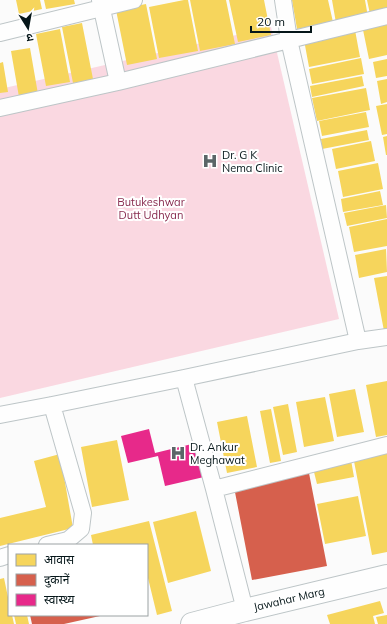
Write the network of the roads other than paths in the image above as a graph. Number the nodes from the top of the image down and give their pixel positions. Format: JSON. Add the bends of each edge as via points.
{"nodes":[{"id":1,"x":134,"y":0,"type":"edge"},
{"id":2,"x":283,"y":0,"type":"edge"},
{"id":3,"x":101,"y":4,"type":"edge"},
{"id":4,"x":387,"y":16,"type":"edge"},
{"id":5,"x":0,"y":33,"type":"edge"},
{"id":6,"x":289,"y":40,"type":"junction"},
{"id":7,"x":118,"y":82,"type":"junction"},
{"id":8,"x":0,"y":108,"type":"edge"},
{"id":9,"x":387,"y":337,"type":"edge"},
{"id":10,"x":358,"y":341,"type":"junction"},
{"id":11,"x":184,"y":378,"type":"junction"},
{"id":12,"x":52,"y":405,"type":"junction"},
{"id":13,"x":0,"y":415,"type":"edge"},
{"id":14,"x":387,"y":445,"type":"edge"},
{"id":15,"x":214,"y":489,"type":"junction"},
{"id":16,"x":51,"y":544,"type":"edge"},
{"id":17,"x":387,"y":576,"type":"edge"},
{"id":18,"x":245,"y":610,"type":"junction"},
{"id":19,"x":192,"y":624,"type":"edge"}],
"edges":[{"from":1,"to":3,"type":"street"},
{"from":2,"to":6,"type":"street"},
{"from":3,"to":5,"type":"street"},
{"from":3,"to":7,"type":"street"},
{"from":4,"to":6,"type":"street"},
{"from":6,"to":7,"type":"street"},
{"from":6,"to":10,"type":"street"},
{"from":7,"to":8,"type":"street"},
{"from":9,"to":10,"type":"street"},
{"from":10,"to":11,"type":"street"},
{"from":11,"to":12,"type":"street"},
{"from":11,"to":15,"type":"street"},
{"from":12,"to":13,"type":"street"},
{"from":12,"to":16,"type":"street","via":[[83,513],[80,528],[68,540]]},
{"from":14,"to":15,"type":"street"},
{"from":15,"to":18,"type":"street"},
{"from":17,"to":18,"type":"main road","name":"Jawahar Marg"},
{"from":18,"to":19,"type":"main road","name":"Jawahar Marg"}]}
